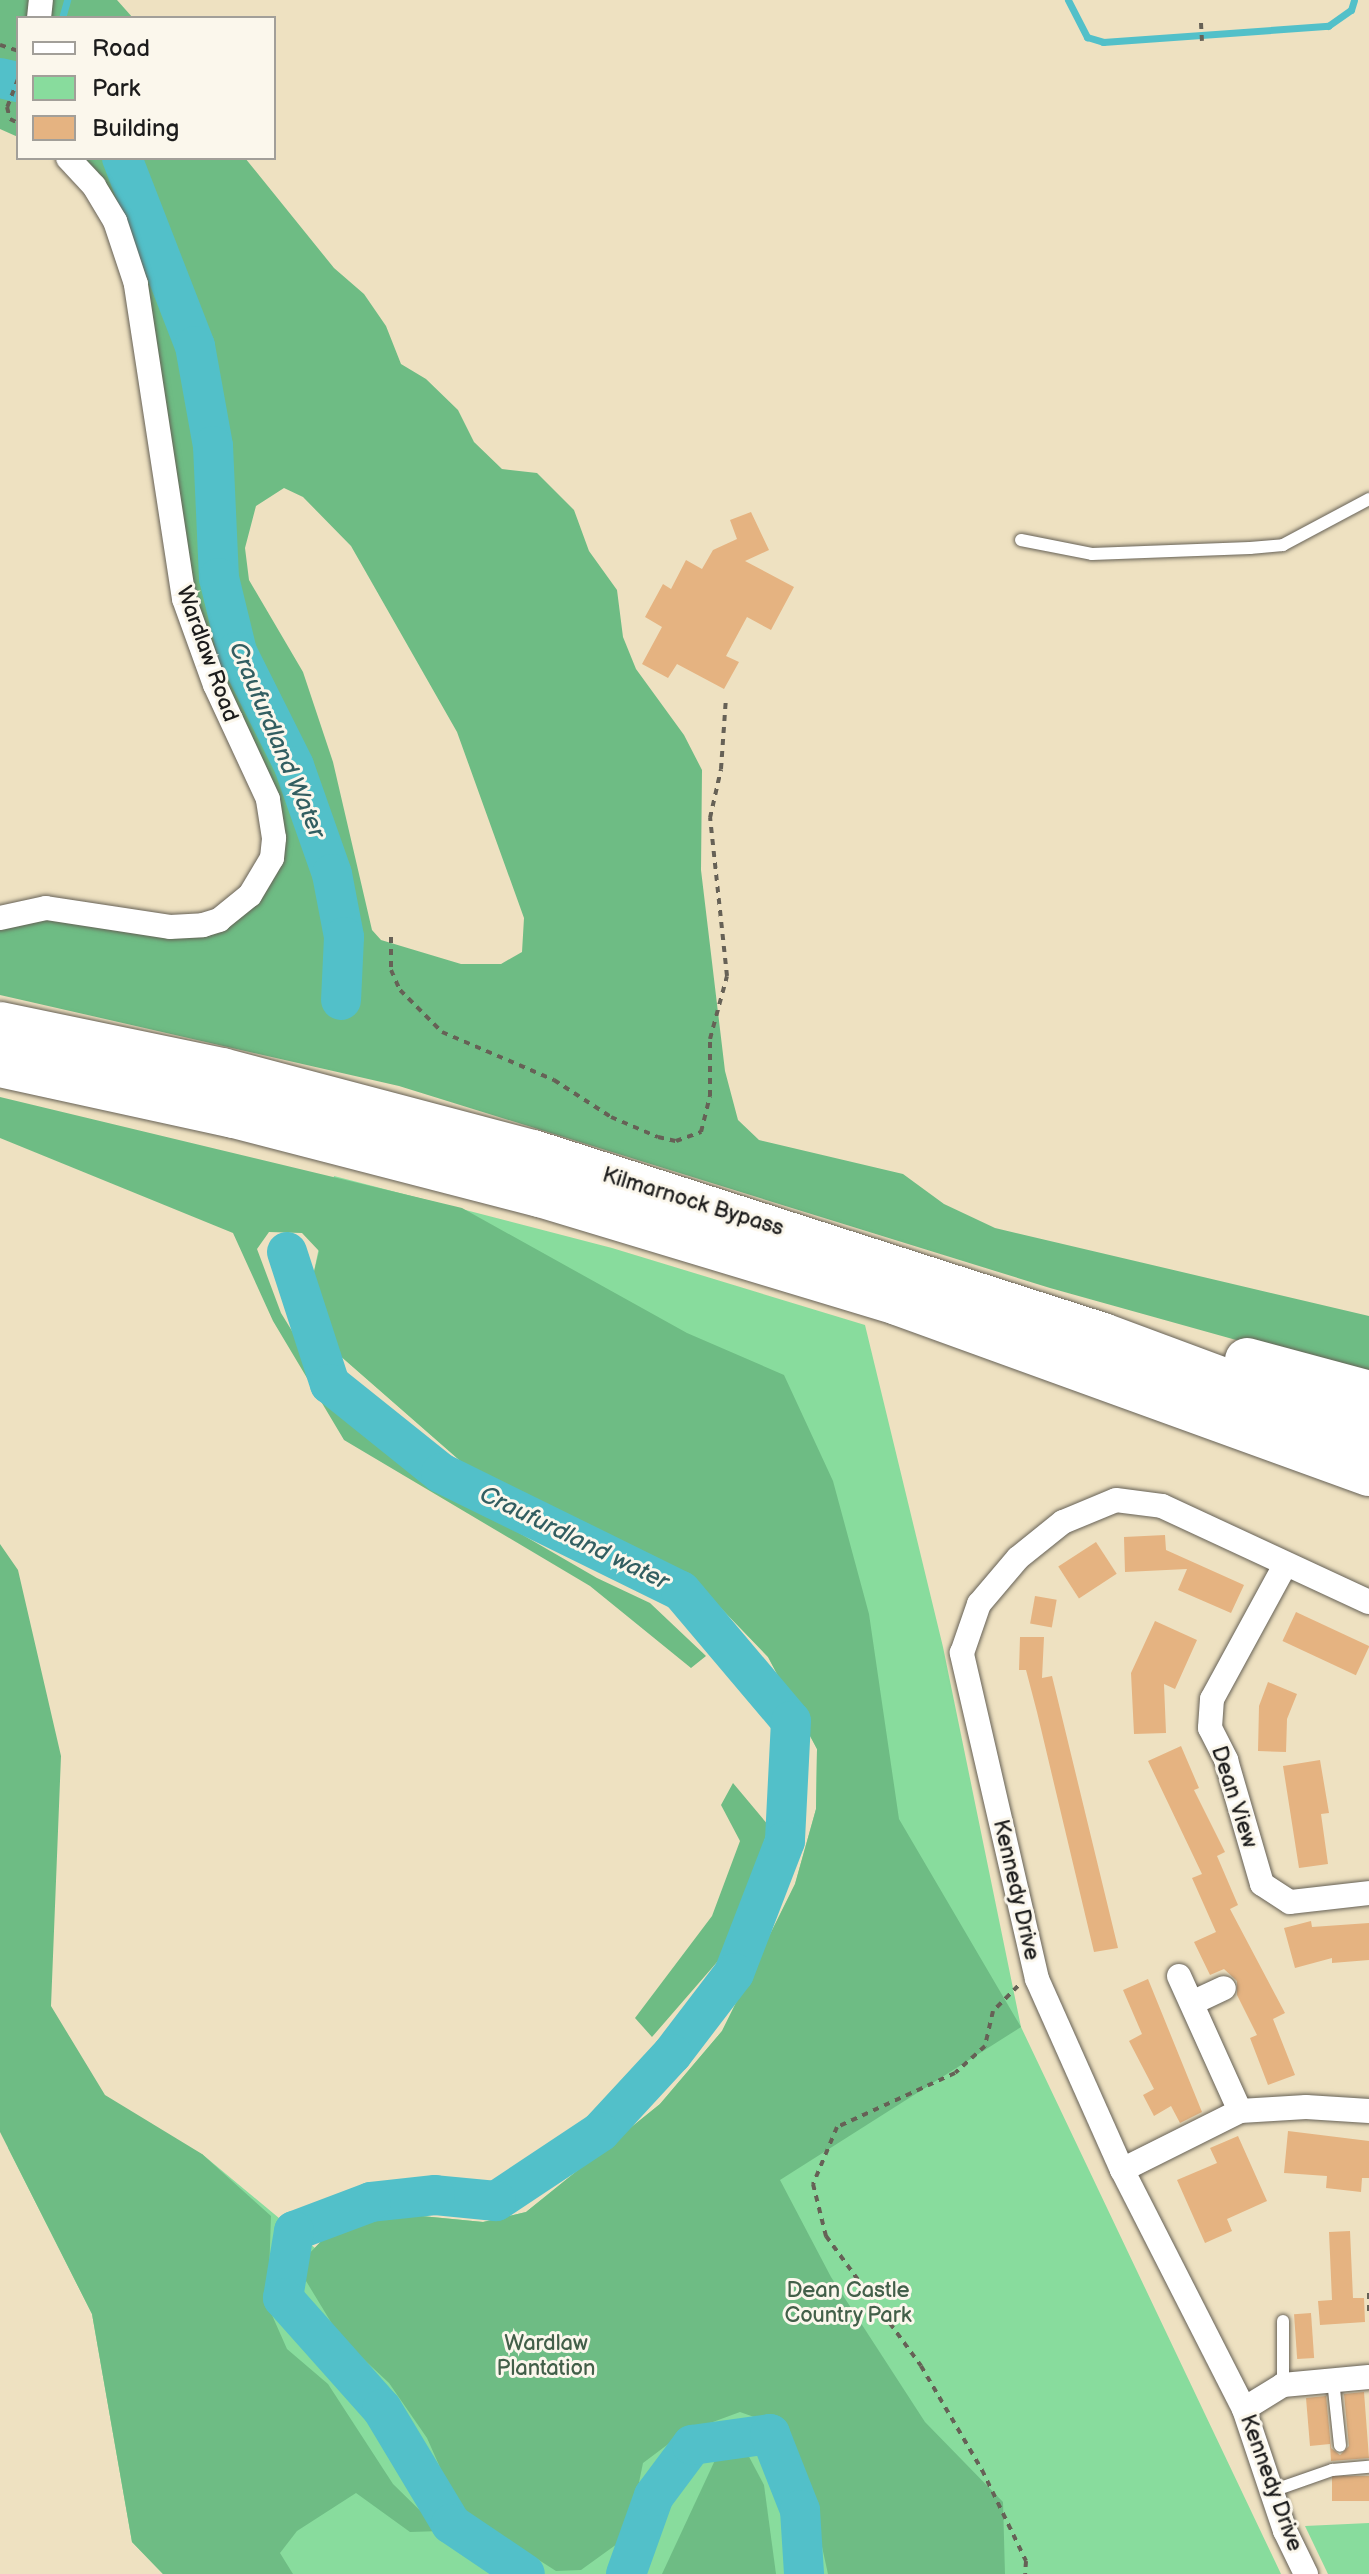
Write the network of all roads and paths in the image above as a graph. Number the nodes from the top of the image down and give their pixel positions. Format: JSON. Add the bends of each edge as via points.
{"nodes":[{"id":1,"x":1201,"y":23,"type":"dead end"},
{"id":2,"x":1202,"y":41,"type":"dead end"},
{"id":3,"x":16,"y":84,"type":"edge"},
{"id":4,"x":16,"y":121,"type":"edge"},
{"id":5,"x":69,"y":160,"type":"edge"},
{"id":6,"x":1369,"y":499,"type":"edge"},
{"id":7,"x":1021,"y":540,"type":"dead end"},
{"id":8,"x":726,"y":698,"type":"dead end"},
{"id":9,"x":0,"y":918,"type":"edge"},
{"id":10,"x":391,"y":937,"type":"dead end"},
{"id":11,"x":0,"y":1024,"type":"edge"},
{"id":12,"x":0,"y":1065,"type":"edge"},
{"id":13,"x":1103,"y":1335,"type":"junction"},
{"id":14,"x":1369,"y":1393,"type":"edge"},
{"id":15,"x":1162,"y":1398,"type":"junction"},
{"id":16,"x":1369,"y":1434,"type":"edge"},
{"id":17,"x":1369,"y":1474,"type":"edge"},
{"id":18,"x":1369,"y":1504,"type":"edge"},
{"id":19,"x":1284,"y":1567,"type":"junction"},
{"id":20,"x":1369,"y":1602,"type":"edge"},
{"id":21,"x":1369,"y":1893,"type":"edge"},
{"id":22,"x":1179,"y":1976,"type":"dead end"},
{"id":23,"x":1037,"y":1979,"type":"junction"},
{"id":24,"x":1224,"y":1988,"type":"dead end"},
{"id":25,"x":1192,"y":2003,"type":"junction"},
{"id":26,"x":1240,"y":2111,"type":"junction"},
{"id":27,"x":1369,"y":2111,"type":"edge"},
{"id":28,"x":1122,"y":2170,"type":"junction"},
{"id":29,"x":1369,"y":2293,"type":"edge"},
{"id":30,"x":1369,"y":2311,"type":"edge"},
{"id":31,"x":1283,"y":2321,"type":"dead end"},
{"id":32,"x":1369,"y":2377,"type":"edge"},
{"id":33,"x":1333,"y":2380,"type":"junction"},
{"id":34,"x":1283,"y":2385,"type":"junction"},
{"id":35,"x":1244,"y":2409,"type":"junction"},
{"id":36,"x":1340,"y":2446,"type":"dead end"},
{"id":37,"x":1369,"y":2467,"type":"edge"},
{"id":38,"x":1272,"y":2491,"type":"junction"},
{"id":39,"x":1025,"y":2574,"type":"edge"},
{"id":40,"x":1306,"y":2574,"type":"edge"}],
"edges":[{"from":1,"to":2,"type":"path"},
{"from":3,"to":4,"type":"path","via":[[7,113]]},
{"from":5,"to":9,"type":"street","name":"Wardlaw Road","via":[[115,221],[136,284],[184,599],[215,685],[268,799],[273,848],[264,877],[250,895],[219,920],[203,925],[170,927],[46,908]]},
{"from":6,"to":7,"type":"lane","via":[[1283,545],[1114,554]]},
{"from":8,"to":10,"type":"path","via":[[721,769],[710,818],[726,995],[710,1039],[710,1096],[701,1132],[676,1141],[658,1137],[611,1117],[554,1080],[442,1032],[400,990],[391,970]]},
{"from":11,"to":13,"type":"highway","name":"Kilmarnock Bypass","via":[[222,1070],[533,1152]]},
{"from":12,"to":15,"type":"highway","name":"Kilmarnock Bypass","via":[[249,1120],[540,1195],[897,1303]]},
{"from":13,"to":14,"type":"highway","via":[[1187,1344]]},
{"from":13,"to":16,"type":"highway","name":"Kilmarnock Bypass"},
{"from":15,"to":17,"type":"highway","name":"Kilmarnock Bypass"},
{"from":15,"to":18,"type":"highway","via":[[1250,1452]]},
{"from":19,"to":20,"type":"street","name":"Kennedy Drive"},
{"from":19,"to":21,"type":"street","name":"Dean View","via":[[1212,1699],[1210,1728],[1226,1760],[1262,1884],[1290,1902]]},
{"from":19,"to":23,"type":"street","name":"Kennedy Drive","via":[[1162,1506],[1116,1500],[1063,1522],[1018,1558],[979,1604],[962,1653]]},
{"from":22,"to":25,"type":"street"},
{"from":23,"to":28,"type":"street","name":"Kennedy Drive"},
{"from":23,"to":39,"type":"path","via":[[1011,1989],[993,2011],[985,2046],[955,2073],[837,2127],[813,2184],[826,2236],[921,2366],[982,2470],[1026,2561]]},
{"from":24,"to":25,"type":"street"},
{"from":25,"to":26,"type":"street"},
{"from":26,"to":27,"type":"street"},
{"from":26,"to":28,"type":"street"},
{"from":28,"to":35,"type":"street","name":"Kennedy Drive"},
{"from":29,"to":30,"type":"path"},
{"from":31,"to":34,"type":"lane"},
{"from":32,"to":33,"type":"street"},
{"from":33,"to":34,"type":"street"},
{"from":33,"to":36,"type":"lane"},
{"from":34,"to":35,"type":"street"},
{"from":35,"to":38,"type":"street","name":"Kennedy Drive"},
{"from":37,"to":38,"type":"lane","via":[[1332,2470]]},
{"from":38,"to":40,"type":"street","name":"Kennedy Drive"}]}
